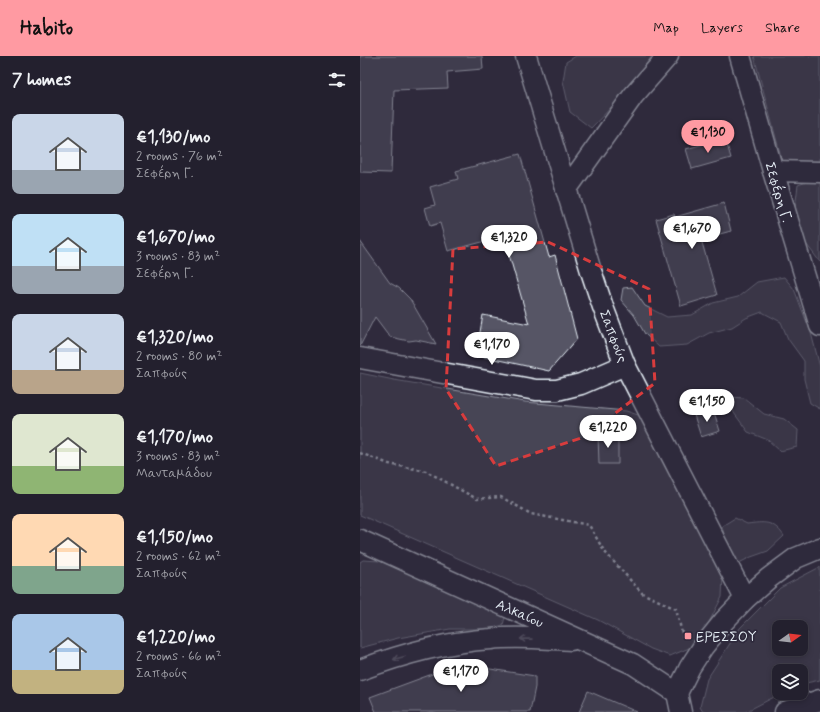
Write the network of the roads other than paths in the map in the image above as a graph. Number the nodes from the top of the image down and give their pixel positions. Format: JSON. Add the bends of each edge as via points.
{"nodes":[{"id":1,"x":526,"y":56,"type":"edge"},
{"id":2,"x":668,"y":56,"type":"edge"},
{"id":3,"x":740,"y":56,"type":"edge"},
{"id":4,"x":773,"y":171,"type":"junction"},
{"id":5,"x":820,"y":172,"type":"edge"},
{"id":6,"x":566,"y":190,"type":"junction"},
{"id":7,"x":820,"y":326,"type":"edge"},
{"id":8,"x":360,"y":358,"type":"edge"},
{"id":9,"x":625,"y":365,"type":"junction"},
{"id":10,"x":360,"y":540,"type":"edge"},
{"id":11,"x":820,"y":548,"type":"edge"},
{"id":12,"x":745,"y":599,"type":"junction"},
{"id":13,"x":580,"y":640,"type":"junction"},
{"id":14,"x":360,"y":670,"type":"edge"},
{"id":15,"x":677,"y":693,"type":"junction"},
{"id":16,"x":820,"y":700,"type":"edge"},
{"id":17,"x":681,"y":712,"type":"edge"},
{"id":18,"x":785,"y":712,"type":"edge"}],
"edges":[{"from":1,"to":6,"type":"street","name":"Σαπφούς"},
{"from":2,"to":6,"type":"street","via":[[633,96]]},
{"from":3,"to":4,"type":"street","name":"Σεφέρη Γ."},
{"from":4,"to":5,"type":"street"},
{"from":4,"to":7,"type":"street","name":"Σεφέρη Γ."},
{"from":6,"to":9,"type":"street","name":"Σαπφούς","via":[[595,286]]},
{"from":8,"to":9,"type":"street","via":[[536,390],[557,390],[581,384]]},
{"from":9,"to":12,"type":"street","name":"Σαπφούς"},
{"from":10,"to":13,"type":"street","name":"Αλκαίου"},
{"from":11,"to":12,"type":"street","via":[[796,558]]},
{"from":12,"to":15,"type":"street","via":[[703,647]]},
{"from":13,"to":14,"type":"street","one_way":true,"via":[[493,638],[460,642]]},
{"from":13,"to":15,"type":"street","name":"Αλκαίου","via":[[633,664]]},
{"from":15,"to":17,"type":"street"},
{"from":16,"to":18,"type":"street"}]}
